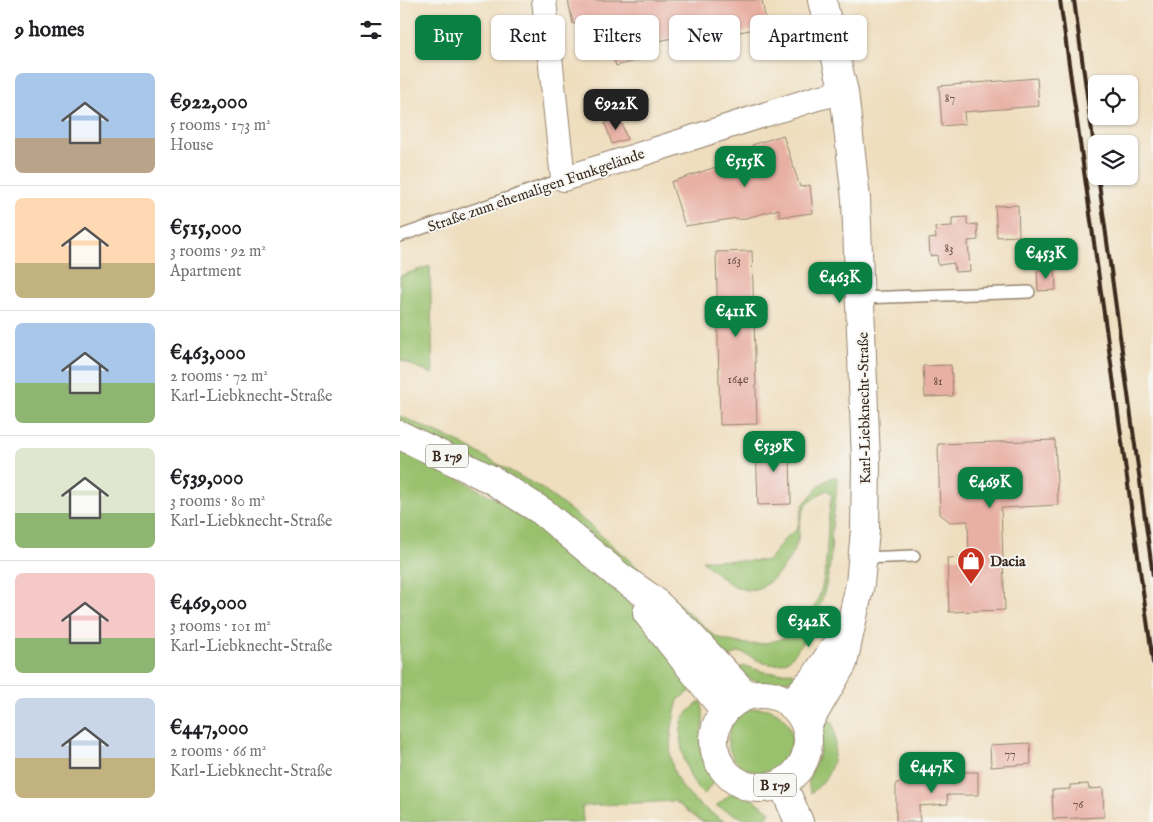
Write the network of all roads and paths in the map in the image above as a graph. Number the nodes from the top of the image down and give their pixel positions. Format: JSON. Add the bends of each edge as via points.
{"nodes":[{"id":1,"x":544,"y":0,"type":"edge"},
{"id":2,"x":822,"y":0,"type":"edge"},
{"id":3,"x":844,"y":92,"type":"junction"},
{"id":4,"x":563,"y":178,"type":"junction"},
{"id":5,"x":400,"y":236,"type":"edge"},
{"id":6,"x":1029,"y":292,"type":"dead end"},
{"id":7,"x":861,"y":298,"type":"junction"},
{"id":8,"x":400,"y":435,"type":"edge"},
{"id":9,"x":914,"y":556,"type":"dead end"},
{"id":10,"x":863,"y":558,"type":"junction"},
{"id":11,"x":854,"y":609,"type":"junction"},
{"id":12,"x":736,"y":704,"type":"junction"},
{"id":13,"x":790,"y":704,"type":"junction"},
{"id":14,"x":806,"y":727,"type":"junction"},
{"id":15,"x":782,"y":783,"type":"junction"},
{"id":16,"x":799,"y":822,"type":"edge"}],
"edges":[{"from":1,"to":4,"type":"street"},
{"from":2,"to":3,"type":"street","name":"Karl-Liebknecht-Straße"},
{"from":3,"to":4,"type":"street","name":"Straße zum ehemaligen Funkgelände"},
{"from":3,"to":7,"type":"street","name":"Karl-Liebknecht-Straße","via":[[856,199]]},
{"from":4,"to":5,"type":"lane","name":"Straße zum ehemaligen Funkgelände"},
{"from":6,"to":7,"type":"lane"},
{"from":7,"to":10,"type":"street","name":"Karl-Liebknecht-Straße","via":[[866,462]]},
{"from":8,"to":12,"type":"street","number":"B 179","via":[[492,480],[543,512],[619,576],[651,598],[676,622]]},
{"from":9,"to":10,"type":"lane"},
{"from":10,"to":11,"type":"street","name":"Karl-Liebknecht-Straße"},
{"from":11,"to":13,"type":"street","name":"Karl-Liebknecht-Straße","via":[[815,677]]},
{"from":11,"to":14,"type":"street","name":"Karl-Liebknecht-Straße","via":[[843,663]]},
{"from":12,"to":13,"type":"street","via":[[762,694]]},
{"from":12,"to":15,"type":"street","number":"B 179","via":[[716,730],[715,751],[720,765],[729,776],[754,788]]},
{"from":13,"to":14,"type":"street"},
{"from":14,"to":15,"type":"street","number":"B 179","via":[[808,739],[802,765]]},
{"from":15,"to":16,"type":"street","number":"B 179"}]}
